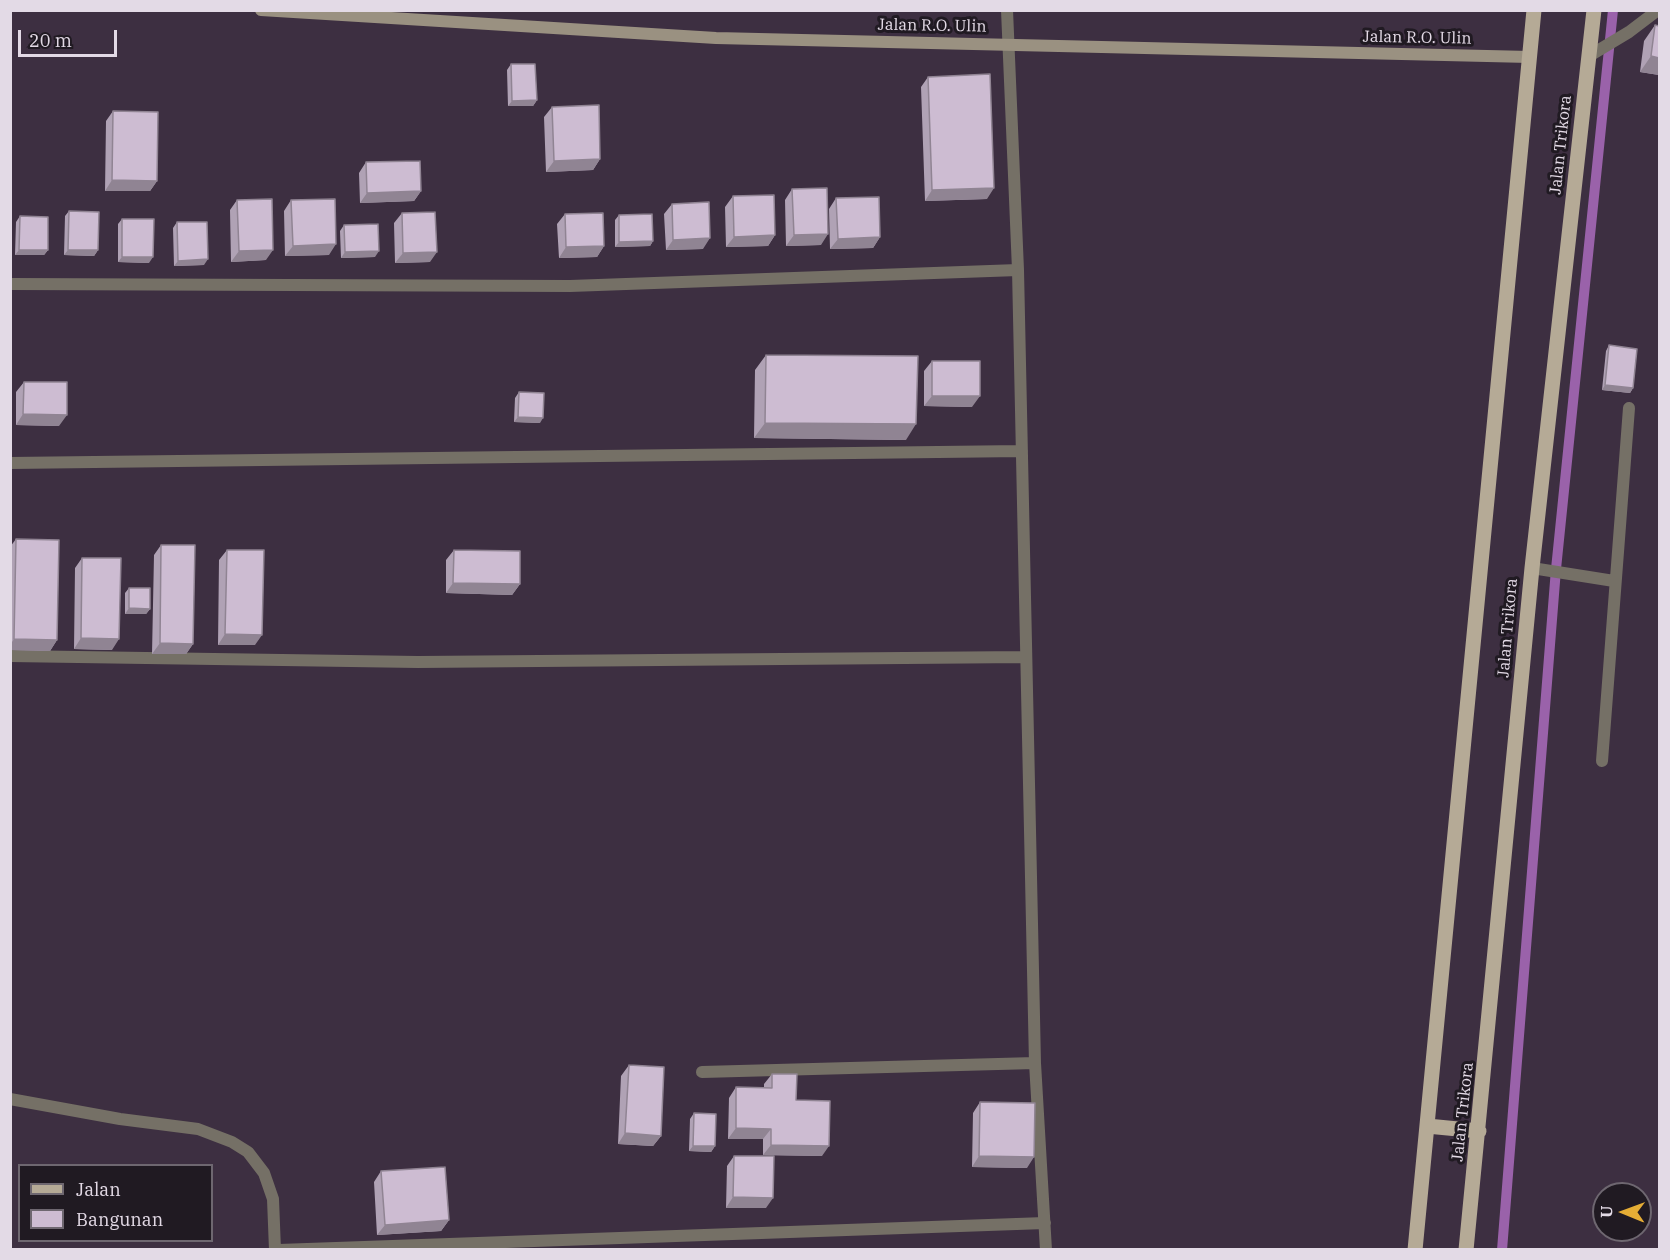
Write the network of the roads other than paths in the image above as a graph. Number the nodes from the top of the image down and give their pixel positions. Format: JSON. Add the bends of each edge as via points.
{"nodes":[{"id":1,"x":261,"y":10,"type":"edge"},
{"id":2,"x":1007,"y":10,"type":"edge"},
{"id":3,"x":1534,"y":10,"type":"edge"},
{"id":4,"x":1594,"y":10,"type":"edge"},
{"id":5,"x":1658,"y":10,"type":"edge"},
{"id":6,"x":311,"y":12,"type":"edge"},
{"id":7,"x":1008,"y":45,"type":"junction"},
{"id":8,"x":1589,"y":56,"type":"junction"},
{"id":9,"x":1530,"y":57,"type":"junction"},
{"id":10,"x":1018,"y":270,"type":"junction"},
{"id":11,"x":10,"y":284,"type":"edge"},
{"id":12,"x":1629,"y":408,"type":"dead end"},
{"id":13,"x":1022,"y":451,"type":"junction"},
{"id":14,"x":10,"y":463,"type":"edge"},
{"id":15,"x":1532,"y":568,"type":"junction"},
{"id":16,"x":1614,"y":580,"type":"junction"},
{"id":17,"x":10,"y":656,"type":"edge"},
{"id":18,"x":1026,"y":657,"type":"junction"},
{"id":19,"x":1602,"y":761,"type":"dead end"},
{"id":20,"x":1035,"y":1063,"type":"junction"},
{"id":21,"x":702,"y":1072,"type":"dead end"},
{"id":22,"x":10,"y":1100,"type":"edge"},
{"id":23,"x":1427,"y":1126,"type":"junction"},
{"id":24,"x":1479,"y":1131,"type":"junction"},
{"id":25,"x":1045,"y":1223,"type":"junction"},
{"id":26,"x":277,"y":1250,"type":"edge"},
{"id":27,"x":1046,"y":1250,"type":"edge"},
{"id":28,"x":1415,"y":1250,"type":"edge"},
{"id":29,"x":1466,"y":1250,"type":"edge"}],
"edges":[{"from":1,"to":6,"type":"main road","name":"Jalan R.O. Ulin"},
{"from":2,"to":7,"type":"street"},
{"from":3,"to":9,"type":"main road","name":"Jalan Trikora"},
{"from":4,"to":8,"type":"main road","name":"Jalan Trikora"},
{"from":5,"to":8,"type":"street"},
{"from":6,"to":7,"type":"main road","name":"Jalan R.O. Ulin","via":[[716,38]]},
{"from":7,"to":9,"type":"main road","name":"Jalan R.O. Ulin"},
{"from":7,"to":10,"type":"street"},
{"from":8,"to":15,"type":"main road","name":"Jalan Trikora"},
{"from":9,"to":23,"type":"main road","name":"Jalan Trikora"},
{"from":10,"to":11,"type":"street","via":[[570,286]]},
{"from":10,"to":13,"type":"street"},
{"from":12,"to":16,"type":"street"},
{"from":13,"to":14,"type":"street"},
{"from":13,"to":18,"type":"street"},
{"from":15,"to":16,"type":"street"},
{"from":15,"to":24,"type":"main road","name":"Jalan Trikora"},
{"from":16,"to":19,"type":"street"},
{"from":17,"to":18,"type":"street","via":[[418,662]]},
{"from":18,"to":20,"type":"street"},
{"from":20,"to":21,"type":"street"},
{"from":20,"to":25,"type":"street"},
{"from":22,"to":26,"type":"street","via":[[198,1129],[232,1142],[248,1152],[264,1173],[273,1199]]},
{"from":23,"to":24,"type":"main road"},
{"from":23,"to":28,"type":"main road","name":"Jalan Trikora"},
{"from":24,"to":29,"type":"main road","name":"Jalan Trikora"},
{"from":25,"to":26,"type":"street"},
{"from":25,"to":27,"type":"street"}]}
